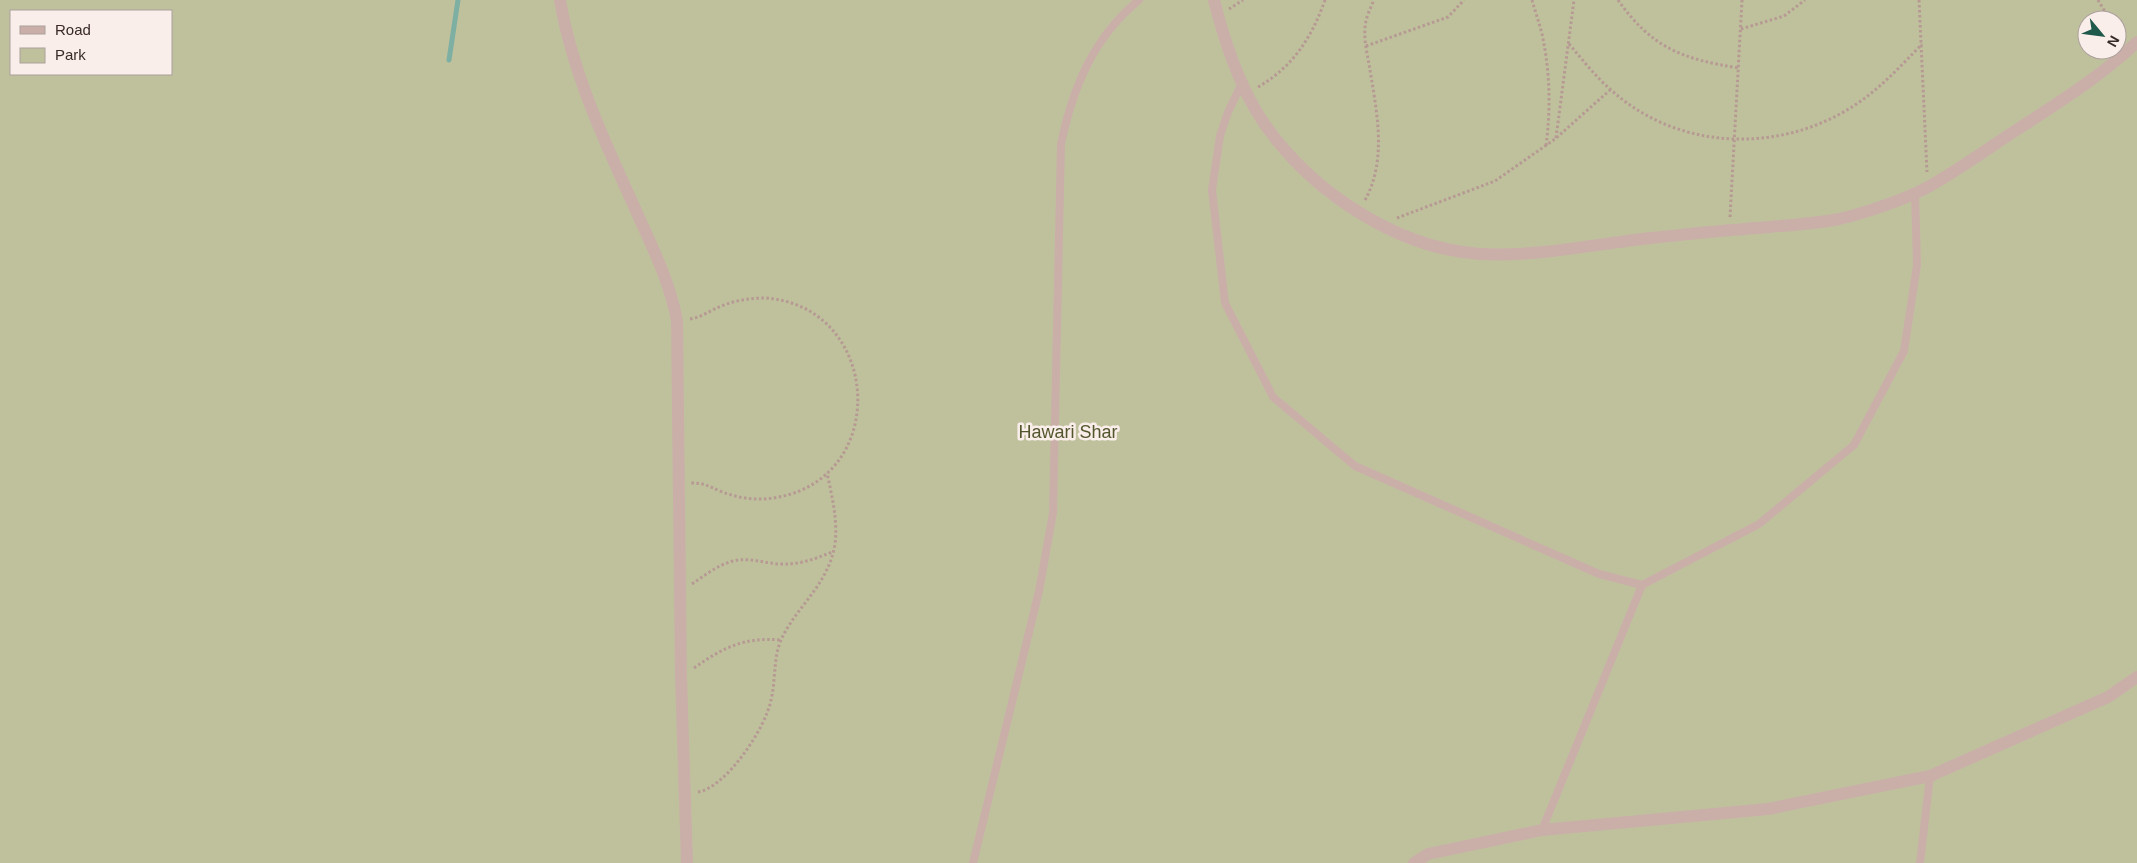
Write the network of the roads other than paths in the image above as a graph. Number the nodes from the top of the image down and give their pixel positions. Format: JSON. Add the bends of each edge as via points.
{"nodes":[{"id":1,"x":560,"y":0,"type":"edge"},
{"id":2,"x":1139,"y":0,"type":"edge"},
{"id":3,"x":1214,"y":0,"type":"edge"},
{"id":4,"x":2137,"y":42,"type":"edge"},
{"id":5,"x":1244,"y":88,"type":"junction"},
{"id":6,"x":1915,"y":193,"type":"junction"},
{"id":7,"x":1642,"y":585,"type":"junction"},
{"id":8,"x":2137,"y":677,"type":"edge"},
{"id":9,"x":1930,"y":776,"type":"junction"},
{"id":10,"x":1542,"y":830,"type":"junction"},
{"id":11,"x":687,"y":863,"type":"edge"},
{"id":12,"x":973,"y":863,"type":"edge"},
{"id":13,"x":1414,"y":863,"type":"edge"},
{"id":14,"x":1920,"y":863,"type":"edge"}],
"edges":[{"from":1,"to":11,"type":"street","via":[[580,80],[659,261],[672,294],[677,320],[681,677]]},
{"from":2,"to":12,"type":"lane","via":[[1092,54],[1068,110],[1061,144],[1052,513],[1039,591]]},
{"from":3,"to":5,"type":"street"},
{"from":4,"to":6,"type":"street","via":[[2091,79]]},
{"from":5,"to":6,"type":"street","via":[[1267,127],[1292,158],[1338,198],[1380,224],[1430,245],[1462,252],[1537,252],[1805,224],[1838,219]]},
{"from":5,"to":7,"type":"lane","via":[[1228,112],[1220,136],[1212,190],[1225,303],[1273,397],[1355,466],[1599,574]]},
{"from":6,"to":7,"type":"lane","via":[[1917,265],[1904,351],[1854,445],[1759,524]]},
{"from":7,"to":10,"type":"lane"},
{"from":8,"to":9,"type":"street","via":[[2108,697]]},
{"from":9,"to":10,"type":"street","via":[[1768,809]]},
{"from":9,"to":14,"type":"lane"},
{"from":10,"to":13,"type":"street","via":[[1428,854]]}]}
